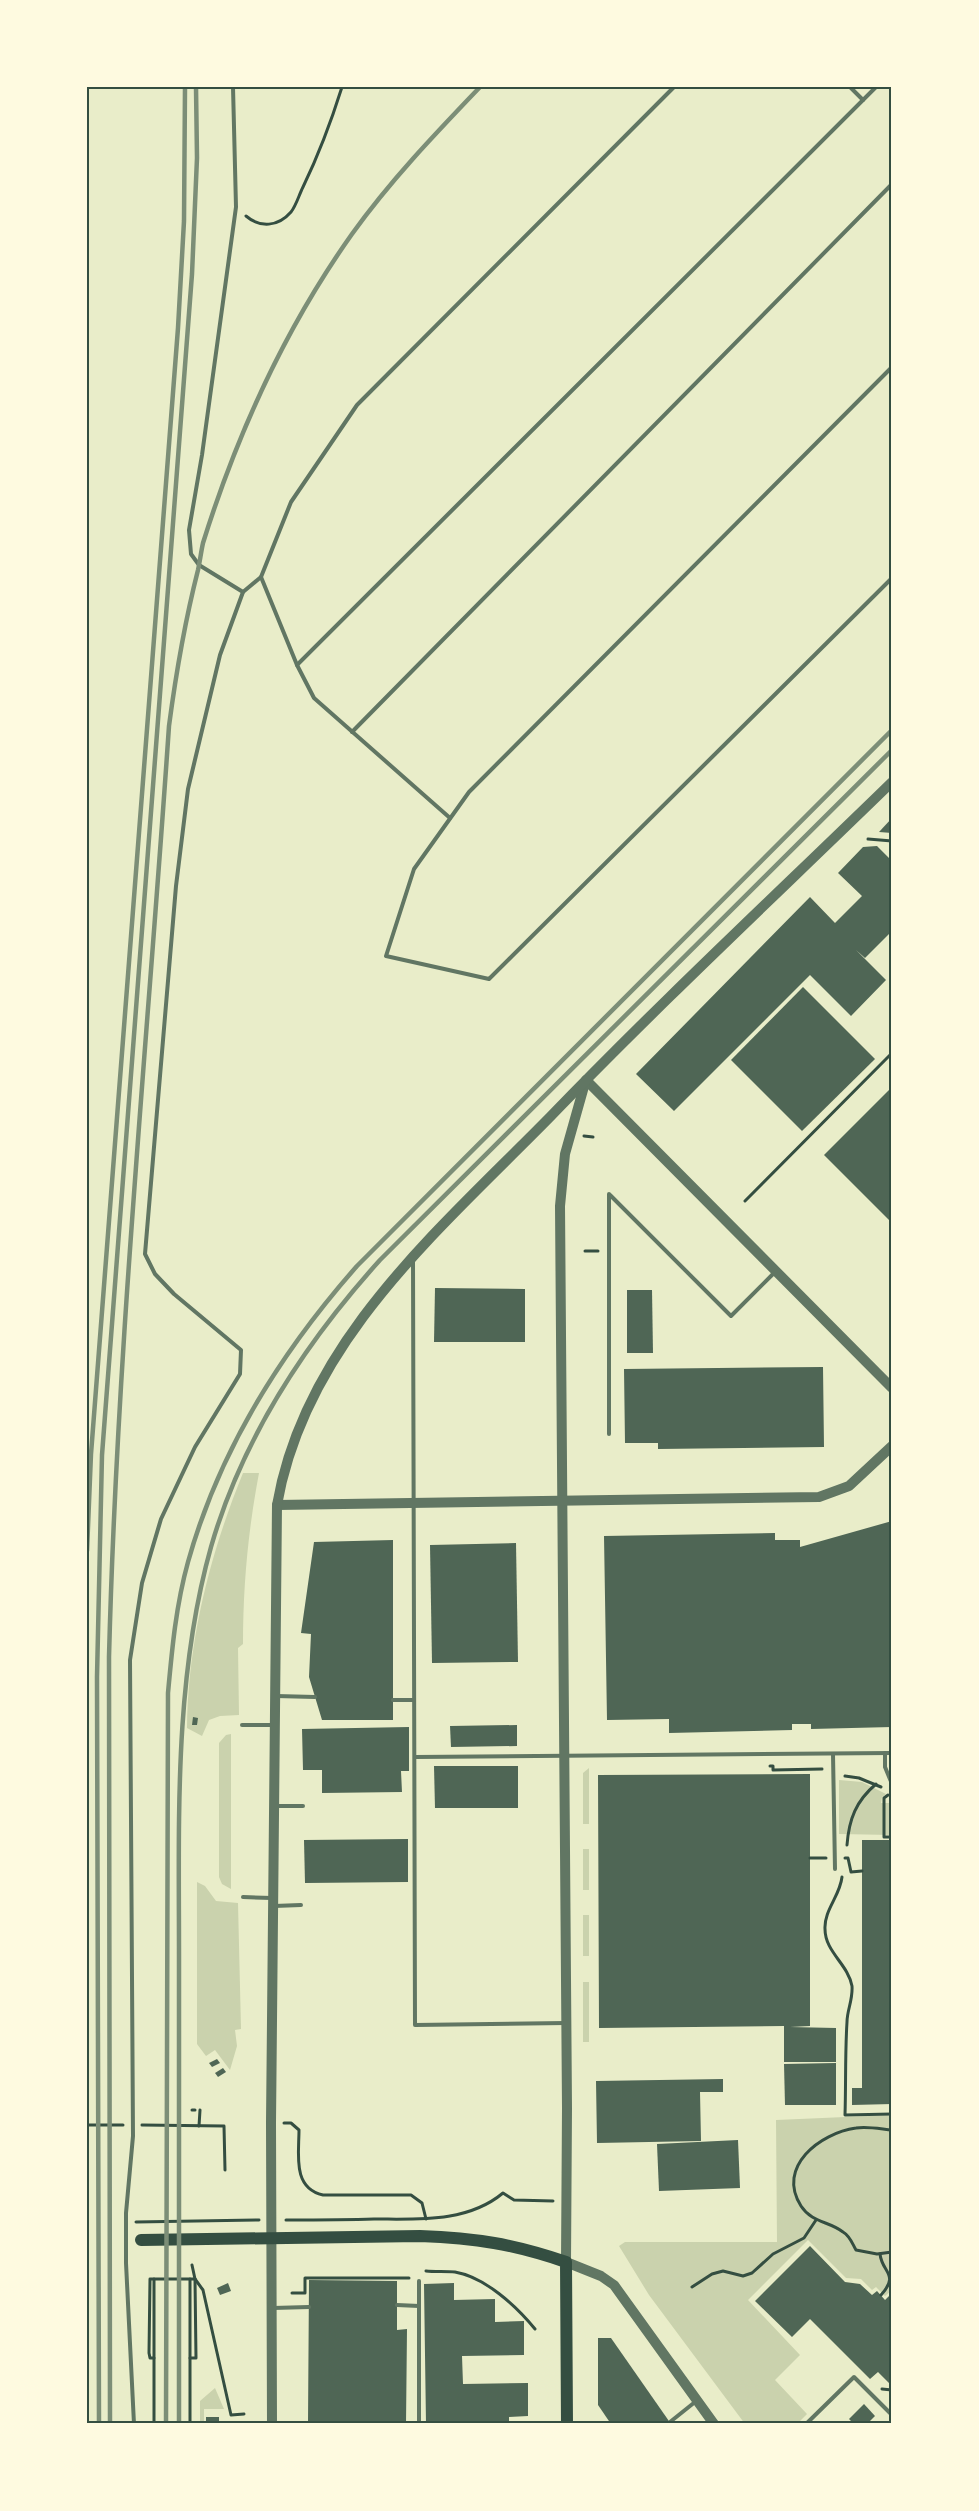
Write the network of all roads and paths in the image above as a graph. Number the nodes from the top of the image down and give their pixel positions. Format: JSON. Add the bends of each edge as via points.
{"nodes":[{"id":1,"x":233,"y":87,"type":"edge"},
{"id":2,"x":342,"y":87,"type":"edge"},
{"id":3,"x":674,"y":87,"type":"edge"},
{"id":4,"x":850,"y":87,"type":"edge"},
{"id":5,"x":876,"y":87,"type":"edge"},
{"id":6,"x":863,"y":100,"type":"junction"},
{"id":7,"x":892,"y":184,"type":"edge"},
{"id":8,"x":236,"y":207,"type":"junction"},
{"id":9,"x":892,"y":368,"type":"edge"},
{"id":10,"x":261,"y":577,"type":"junction"},
{"id":11,"x":892,"y":578,"type":"edge"},
{"id":12,"x":243,"y":592,"type":"junction"},
{"id":13,"x":297,"y":665,"type":"junction"},
{"id":14,"x":352,"y":732,"type":"junction"},
{"id":15,"x":892,"y":782,"type":"edge"},
{"id":16,"x":450,"y":818,"type":"junction"},
{"id":17,"x":868,"y":839,"type":"dead end"},
{"id":18,"x":892,"y":841,"type":"edge"},
{"id":19,"x":892,"y":1052,"type":"edge"},
{"id":20,"x":586,"y":1080,"type":"junction"},
{"id":21,"x":745,"y":1200,"type":"dead end"},
{"id":22,"x":413,"y":1257,"type":"junction"},
{"id":23,"x":776,"y":1271,"type":"junction"},
{"id":24,"x":892,"y":1388,"type":"edge"},
{"id":25,"x":609,"y":1434,"type":"dead end"},
{"id":26,"x":892,"y":1446,"type":"edge"},
{"id":27,"x":562,"y":1502,"type":"junction"},
{"id":28,"x":414,"y":1503,"type":"junction"},
{"id":29,"x":277,"y":1505,"type":"junction"},
{"id":30,"x":275,"y":1696,"type":"junction"},
{"id":31,"x":315,"y":1697,"type":"dead end"},
{"id":32,"x":393,"y":1700,"type":"dead end"},
{"id":33,"x":414,"y":1700,"type":"junction"},
{"id":34,"x":242,"y":1725,"type":"dead end"},
{"id":35,"x":275,"y":1725,"type":"junction"},
{"id":36,"x":885,"y":1753,"type":"junction"},
{"id":37,"x":892,"y":1753,"type":"edge"},
{"id":38,"x":833,"y":1754,"type":"junction"},
{"id":39,"x":564,"y":1757,"type":"junction"},
{"id":40,"x":415,"y":1758,"type":"junction"},
{"id":41,"x":761,"y":1766,"type":"dead end"},
{"id":42,"x":834,"y":1776,"type":"junction"},
{"id":43,"x":876,"y":1784,"type":"junction"},
{"id":44,"x":892,"y":1784,"type":"edge"},
{"id":45,"x":274,"y":1806,"type":"junction"},
{"id":46,"x":303,"y":1806,"type":"dead end"},
{"id":47,"x":892,"y":1837,"type":"edge"},
{"id":48,"x":848,"y":1858,"type":"dead end"},
{"id":49,"x":835,"y":1869,"type":"joint"},
{"id":50,"x":243,"y":1898,"type":"dead end"},
{"id":51,"x":273,"y":1902,"type":"junction"},
{"id":52,"x":301,"y":1905,"type":"dead end"},
{"id":53,"x":567,"y":2023,"type":"junction"},
{"id":54,"x":196,"y":2110,"type":"dead end"},
{"id":55,"x":892,"y":2114,"type":"edge"},
{"id":56,"x":287,"y":2123,"type":"dead end"},
{"id":57,"x":87,"y":2125,"type":"edge"},
{"id":58,"x":200,"y":2126,"type":"junction"},
{"id":59,"x":892,"y":2130,"type":"edge"},
{"id":60,"x":225,"y":2170,"type":"dead end"},
{"id":61,"x":538,"y":2200,"type":"dead end"},
{"id":62,"x":426,"y":2219,"type":"junction"},
{"id":63,"x":264,"y":2220,"type":"dead end"},
{"id":64,"x":275,"y":2220,"type":"dead end"},
{"id":65,"x":816,"y":2220,"type":"junction"},
{"id":66,"x":132,"y":2222,"type":"dead end"},
{"id":67,"x":141,"y":2240,"type":"dead end"},
{"id":68,"x":892,"y":2252,"type":"edge"},
{"id":69,"x":880,"y":2254,"type":"junction"},
{"id":70,"x":566,"y":2262,"type":"junction"},
{"id":71,"x":192,"y":2265,"type":"dead end"},
{"id":72,"x":190,"y":2279,"type":"junction"},
{"id":73,"x":195,"y":2279,"type":"junction"},
{"id":74,"x":419,"y":2281,"type":"dead end"},
{"id":75,"x":692,"y":2287,"type":"dead end"},
{"id":76,"x":881,"y":2295,"type":"dead end"},
{"id":77,"x":397,"y":2305,"type":"dead end"},
{"id":78,"x":419,"y":2306,"type":"junction"},
{"id":79,"x":309,"y":2307,"type":"dead end"},
{"id":80,"x":272,"y":2308,"type":"junction"},
{"id":81,"x":190,"y":2358,"type":"junction"},
{"id":82,"x":697,"y":2400,"type":"junction"},
{"id":83,"x":244,"y":2414,"type":"dead end"},
{"id":84,"x":892,"y":2415,"type":"edge"},
{"id":85,"x":670,"y":2422,"type":"dead end"},
{"id":86,"x":134,"y":2424,"type":"edge"},
{"id":87,"x":154,"y":2424,"type":"edge"},
{"id":88,"x":190,"y":2424,"type":"edge"},
{"id":89,"x":272,"y":2424,"type":"edge"},
{"id":90,"x":419,"y":2424,"type":"edge"},
{"id":91,"x":567,"y":2424,"type":"edge"},
{"id":92,"x":714,"y":2424,"type":"edge"},
{"id":93,"x":806,"y":2424,"type":"edge"}],
"edges":[{"from":1,"to":8,"type":"lane"},
{"from":2,"to":8,"type":"path","via":[[324,143],[291,212],[273,224],[261,225]]},
{"from":3,"to":10,"type":"lane","via":[[357,405],[291,502]]},
{"from":4,"to":6,"type":"lane"},
{"from":5,"to":6,"type":"lane"},
{"from":6,"to":13,"type":"lane"},
{"from":7,"to":14,"type":"lane"},
{"from":8,"to":12,"type":"lane","via":[[189,530],[191,554],[199,565]]},
{"from":9,"to":16,"type":"lane","via":[[469,792]]},
{"from":10,"to":12,"type":"lane"},
{"from":10,"to":13,"type":"lane"},
{"from":11,"to":16,"type":"lane","via":[[489,980],[386,956],[414,868]]},
{"from":12,"to":86,"type":"lane","via":[[220,655],[188,789],[176,886],[145,1254],[155,1274],[174,1294],[241,1350],[240,1374],[195,1447],[161,1519],[142,1583],[130,1660],[133,2136],[126,2263]]},
{"from":13,"to":14,"type":"lane","via":[[314,698]]},
{"from":14,"to":16,"type":"lane"},
{"from":15,"to":20,"type":"street"},
{"from":17,"to":18,"type":"path"},
{"from":19,"to":21,"type":"path"},
{"from":20,"to":22,"type":"street"},
{"from":20,"to":23,"type":"street"},
{"from":20,"to":27,"type":"street","via":[[565,1154],[560,1206]]},
{"from":22,"to":28,"type":"lane"},
{"from":22,"to":29,"type":"street","via":[[350,1335],[320,1383],[290,1446]]},
{"from":23,"to":24,"type":"street"},
{"from":23,"to":25,"type":"lane","via":[[731,1316],[609,1194]]},
{"from":26,"to":27,"type":"street","via":[[849,1486],[819,1497]]},
{"from":27,"to":28,"type":"street"},
{"from":27,"to":39,"type":"street"},
{"from":28,"to":29,"type":"street"},
{"from":28,"to":33,"type":"lane"},
{"from":29,"to":30,"type":"street"},
{"from":30,"to":31,"type":"lane"},
{"from":30,"to":35,"type":"street"},
{"from":32,"to":33,"type":"lane"},
{"from":33,"to":40,"type":"lane"},
{"from":34,"to":35,"type":"lane"},
{"from":35,"to":45,"type":"street"},
{"from":36,"to":37,"type":"lane"},
{"from":36,"to":38,"type":"lane"},
{"from":36,"to":44,"type":"lane","via":[[885,1767]]},
{"from":38,"to":39,"type":"lane"},
{"from":38,"to":42,"type":"lane"},
{"from":39,"to":40,"type":"lane"},
{"from":39,"to":53,"type":"street"},
{"from":40,"to":53,"type":"lane","via":[[415,2025]]},
{"from":41,"to":42,"type":"path","via":[[773,1766],[772,1770],[828,1769],[828,1776]]},
{"from":42,"to":43,"type":"path"},
{"from":42,"to":49,"type":"lane"},
{"from":43,"to":47,"type":"path","via":[[889,1794],[884,1797],[884,1837]]},
{"from":43,"to":48,"type":"path","via":[[852,1814]]},
{"from":45,"to":46,"type":"lane"},
{"from":45,"to":51,"type":"street"},
{"from":49,"to":55,"type":"path","via":[[842,1876],[841,1888],[825,1929],[829,1947],[846,1969],[852,1989],[847,2019],[845,2115]]},
{"from":50,"to":51,"type":"lane"},
{"from":51,"to":52,"type":"lane"},
{"from":51,"to":80,"type":"street"},
{"from":53,"to":70,"type":"street"},
{"from":54,"to":58,"type":"path"},
{"from":56,"to":62,"type":"path","via":[[299,2130],[300,2174],[310,2190],[323,2195],[411,2195],[422,2203]]},
{"from":57,"to":58,"type":"path"},
{"from":58,"to":60,"type":"path","via":[[225,2126]]},
{"from":59,"to":65,"type":"path","via":[[845,2130],[818,2142],[804,2154],[796,2168],[795,2191],[803,2209]]},
{"from":61,"to":62,"type":"path","via":[[514,2200],[503,2193],[454,2216]]},
{"from":62,"to":64,"type":"path"},
{"from":63,"to":66,"type":"path"},
{"from":65,"to":69,"type":"path","via":[[849,2236],[856,2250]]},
{"from":65,"to":75,"type":"path","via":[[804,2238],[772,2254],[752,2273],[743,2276],[723,2271]]},
{"from":67,"to":70,"type":"main road","via":[[465,2238],[516,2245]]},
{"from":68,"to":69,"type":"path"},
{"from":69,"to":76,"type":"path","via":[[890,2272]]},
{"from":70,"to":82,"type":"street","via":[[614,2285]]},
{"from":70,"to":91,"type":"main road"},
{"from":71,"to":73,"type":"path"},
{"from":72,"to":73,"type":"path"},
{"from":72,"to":81,"type":"path"},
{"from":72,"to":87,"type":"path","via":[[150,2279]]},
{"from":73,"to":81,"type":"path","via":[[196,2358]]},
{"from":73,"to":83,"type":"path","via":[[203,2290],[231,2415]]},
{"from":74,"to":78,"type":"lane"},
{"from":77,"to":78,"type":"lane"},
{"from":78,"to":90,"type":"lane"},
{"from":79,"to":80,"type":"lane"},
{"from":80,"to":89,"type":"street"},
{"from":81,"to":88,"type":"path"},
{"from":82,"to":85,"type":"lane"},
{"from":82,"to":92,"type":"street"},
{"from":84,"to":93,"type":"lane","via":[[854,2377]]}]}
